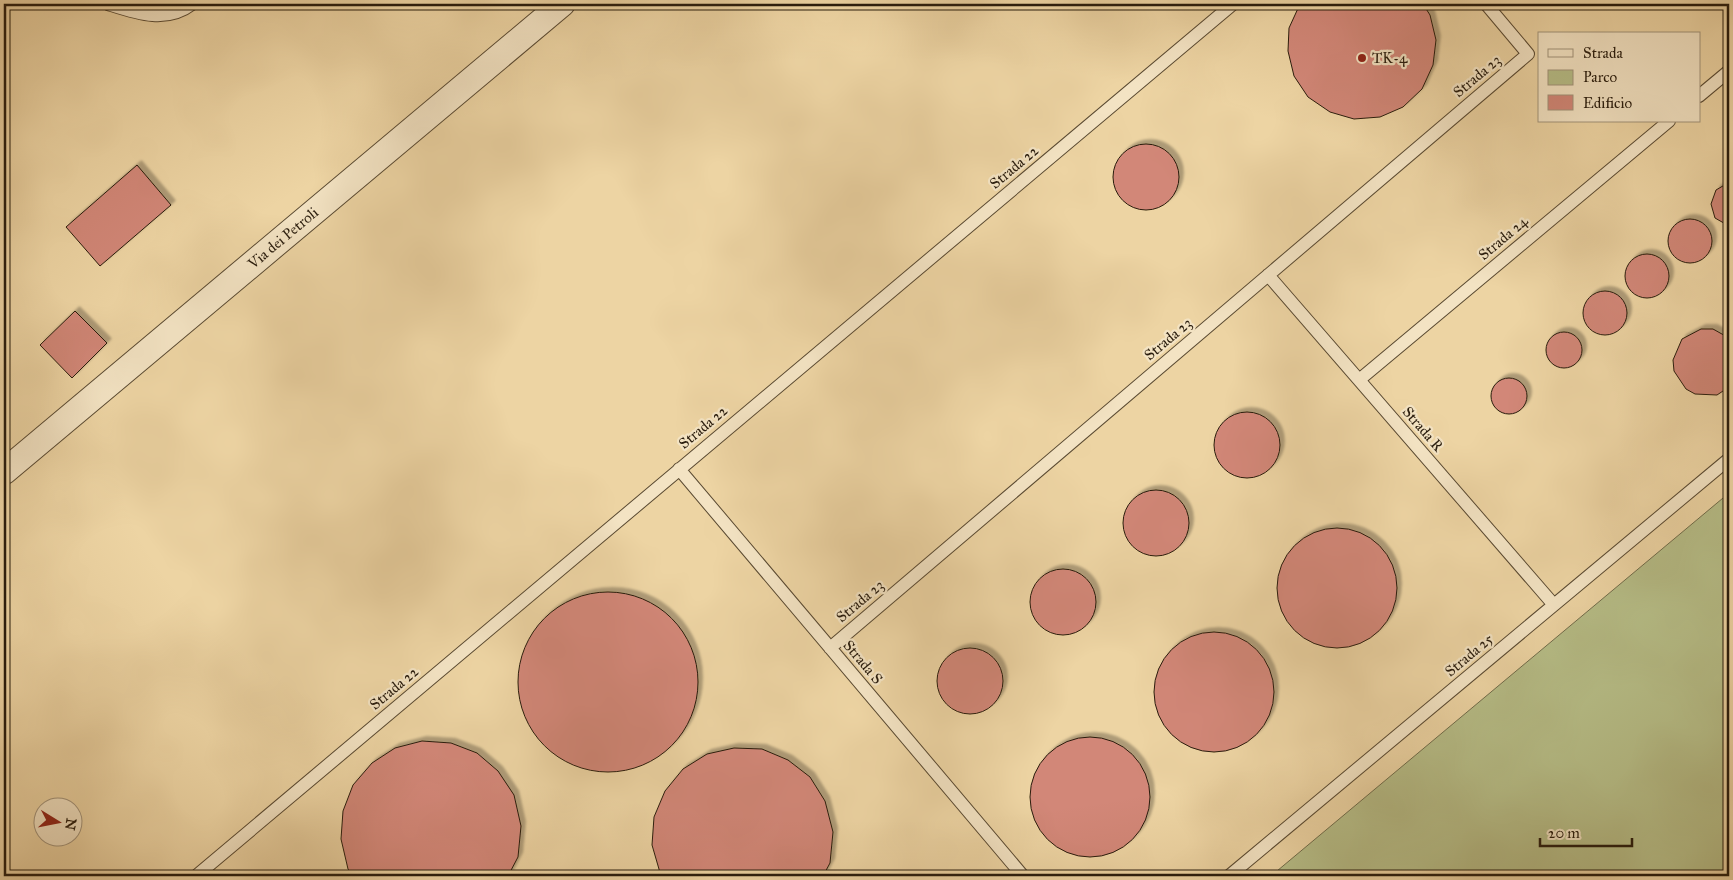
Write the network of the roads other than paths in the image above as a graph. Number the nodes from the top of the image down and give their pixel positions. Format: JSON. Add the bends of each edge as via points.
{"nodes":[{"id":1,"x":108,"y":4,"type":"edge"},
{"id":2,"x":192,"y":4,"type":"edge"},
{"id":3,"x":562,"y":4,"type":"edge"},
{"id":4,"x":1233,"y":4,"type":"edge"},
{"id":5,"x":1486,"y":4,"type":"edge"},
{"id":6,"x":1729,"y":71,"type":"edge"},
{"id":7,"x":1700,"y":95,"type":"edge"},
{"id":8,"x":1668,"y":122,"type":"edge"},
{"id":9,"x":1268,"y":275,"type":"junction"},
{"id":10,"x":1359,"y":380,"type":"junction"},
{"id":11,"x":1729,"y":459,"type":"edge"},
{"id":12,"x":678,"y":469,"type":"junction"},
{"id":13,"x":4,"y":472,"type":"edge"},
{"id":14,"x":1554,"y":605,"type":"junction"},
{"id":15,"x":830,"y":648,"type":"junction"},
{"id":16,"x":196,"y":876,"type":"edge"},
{"id":17,"x":1023,"y":876,"type":"edge"},
{"id":18,"x":1229,"y":876,"type":"edge"}],
"edges":[{"from":1,"to":2,"type":"lane","via":[[139,14],[159,16],[177,13]]},
{"from":3,"to":13,"type":"street","name":"Via dei Petroli"},
{"from":4,"to":12,"type":"lane","name":"Strada 22"},
{"from":5,"to":9,"type":"lane","name":"Strada 23","via":[[1528,54]]},
{"from":6,"to":7,"type":"lane"},
{"from":8,"to":10,"type":"lane","name":"Strada 24"},
{"from":9,"to":10,"type":"lane","name":"Strada R"},
{"from":9,"to":15,"type":"lane","name":"Strada 23"},
{"from":10,"to":14,"type":"lane","name":"Strada R"},
{"from":11,"to":14,"type":"lane","name":"Strada 25"},
{"from":12,"to":15,"type":"lane","name":"Strada S"},
{"from":12,"to":16,"type":"lane","name":"Strada 22"},
{"from":14,"to":18,"type":"lane","name":"Strada 25"},
{"from":15,"to":17,"type":"lane","name":"Strada S"}]}
